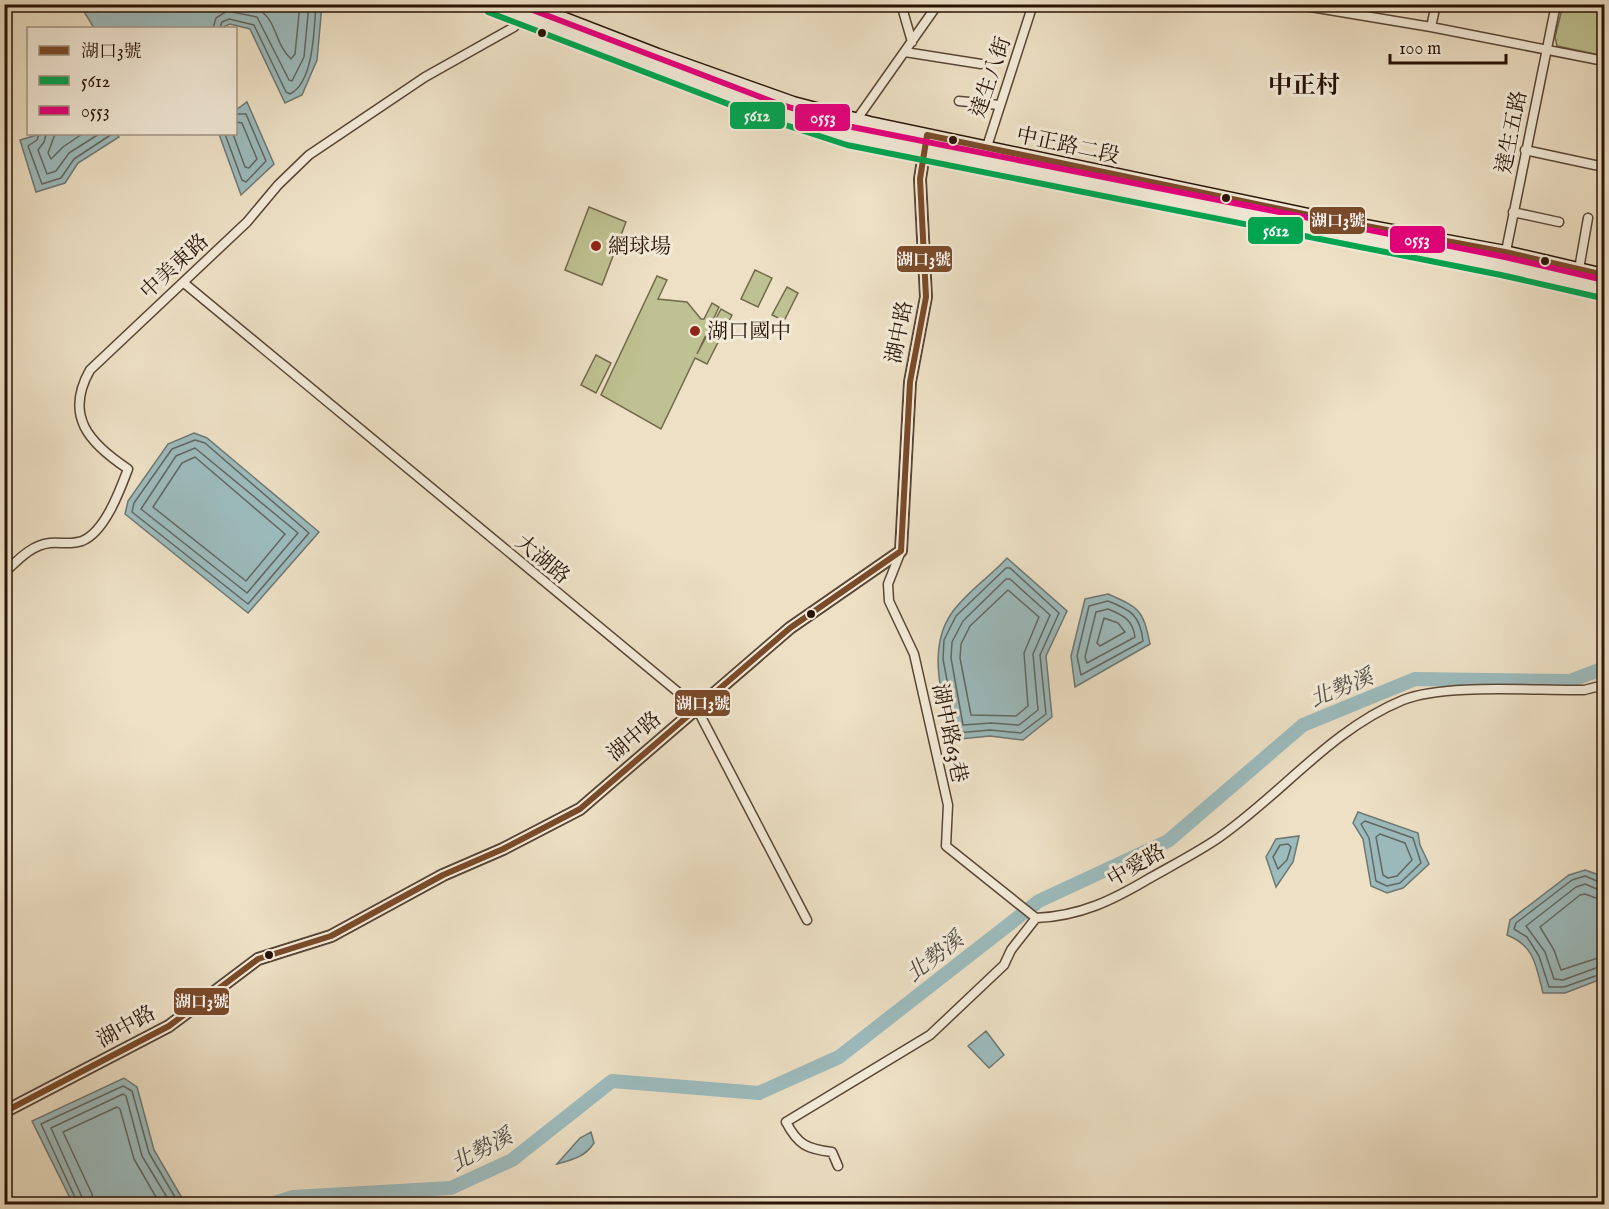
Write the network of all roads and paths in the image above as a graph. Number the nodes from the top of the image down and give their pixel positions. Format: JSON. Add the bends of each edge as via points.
{"nodes":[{"id":1,"x":491,"y":4,"type":"edge"},
{"id":2,"x":901,"y":4,"type":"edge"},
{"id":3,"x":938,"y":4,"type":"edge"},
{"id":4,"x":1033,"y":4,"type":"edge"},
{"id":5,"x":1293,"y":4,"type":"edge"},
{"id":6,"x":1436,"y":4,"type":"edge"},
{"id":7,"x":1556,"y":4,"type":"edge"},
{"id":8,"x":532,"y":8,"type":"edge"},
{"id":9,"x":1431,"y":27,"type":"junction"},
{"id":10,"x":912,"y":42,"type":"junction"},
{"id":11,"x":1546,"y":50,"type":"junction"},
{"id":12,"x":905,"y":52,"type":"junction"},
{"id":13,"x":1605,"y":62,"type":"edge"},
{"id":14,"x":981,"y":64,"type":"dead end"},
{"id":15,"x":959,"y":101,"type":"dead end"},
{"id":16,"x":999,"y":105,"type":"junction"},
{"id":17,"x":857,"y":119,"type":"junction"},
{"id":18,"x":927,"y":135,"type":"junction"},
{"id":19,"x":984,"y":148,"type":"junction"},
{"id":20,"x":923,"y":149,"type":"junction"},
{"id":21,"x":1525,"y":150,"type":"junction"},
{"id":22,"x":982,"y":162,"type":"junction"},
{"id":23,"x":1605,"y":167,"type":"edge"},
{"id":24,"x":1513,"y":212,"type":"junction"},
{"id":25,"x":1588,"y":218,"type":"dead end"},
{"id":26,"x":1559,"y":222,"type":"dead end"},
{"id":27,"x":1505,"y":252,"type":"junction"},
{"id":28,"x":1503,"y":266,"type":"junction"},
{"id":29,"x":1579,"y":269,"type":"junction"},
{"id":30,"x":1605,"y":274,"type":"edge"},
{"id":31,"x":184,"y":283,"type":"junction"},
{"id":32,"x":1605,"y":289,"type":"edge"},
{"id":33,"x":901,"y":551,"type":"junction"},
{"id":34,"x":4,"y":573,"type":"edge"},
{"id":35,"x":1605,"y":685,"type":"edge"},
{"id":36,"x":696,"y":707,"type":"junction"},
{"id":37,"x":1036,"y":918,"type":"junction"},
{"id":38,"x":807,"y":920,"type":"dead end"},
{"id":39,"x":4,"y":1112,"type":"edge"},
{"id":40,"x":838,"y":1166,"type":"dead end"}],
"edges":[{"from":1,"to":8,"type":"main road"},
{"from":2,"to":10,"type":"street"},
{"from":3,"to":10,"type":"street"},
{"from":4,"to":16,"type":"street","name":"達生八街"},
{"from":5,"to":9,"type":"street"},
{"from":6,"to":9,"type":"street"},
{"from":7,"to":11,"type":"street","name":"達生五路"},
{"from":8,"to":17,"type":"main road","name":"中正路二段","via":[[793,103]]},
{"from":8,"to":20,"type":"main road","name":"中正路二段","via":[[773,112],[850,136]]},
{"from":8,"to":31,"type":"street","name":"中美東路","via":[[514,27],[425,77],[309,155]]},
{"from":9,"to":11,"type":"street"},
{"from":10,"to":12,"type":"street"},
{"from":11,"to":13,"type":"street"},
{"from":11,"to":21,"type":"street","name":"達生五路"},
{"from":12,"to":14,"type":"street"},
{"from":12,"to":17,"type":"street"},
{"from":15,"to":16,"type":"street"},
{"from":16,"to":19,"type":"street","name":"達生八街"},
{"from":17,"to":18,"type":"main road","name":"中正路二段"},
{"from":18,"to":19,"type":"main road","name":"中正路二段"},
{"from":18,"to":20,"type":"street","name":"湖中路"},
{"from":19,"to":22,"type":"street","name":"達生八街"},
{"from":19,"to":27,"type":"main road","name":"中正路二段"},
{"from":20,"to":22,"type":"main road","name":"中正路二段"},
{"from":20,"to":33,"type":"street","name":"湖中路","via":[[920,179],[926,297],[910,382]]},
{"from":21,"to":23,"type":"street"},
{"from":21,"to":24,"type":"street","name":"達生五路"},
{"from":22,"to":28,"type":"main road","name":"中正路二段"},
{"from":24,"to":26,"type":"street"},
{"from":24,"to":27,"type":"street","name":"達生五路"},
{"from":25,"to":29,"type":"street"},
{"from":27,"to":28,"type":"street","name":"達生五路"},
{"from":27,"to":29,"type":"main road","name":"中正路二段"},
{"from":28,"to":32,"type":"main road","name":"中正路二段"},
{"from":29,"to":30,"type":"main road","name":"中正路二段"},
{"from":31,"to":34,"type":"street","name":"中美東路","via":[[90,370],[80,387],[77,408],[90,433],[103,452],[128,469],[117,499],[85,540],[69,545],[50,543],[30,550]]},
{"from":31,"to":36,"type":"street","name":"大湖路"},
{"from":33,"to":36,"type":"street","name":"湖中路","via":[[790,628]]},
{"from":33,"to":37,"type":"street","name":"湖中路63巷","via":[[888,584],[889,601],[915,654],[948,806],[946,846]]},
{"from":35,"to":37,"type":"street","name":"中愛路","via":[[1584,690],[1422,694],[1403,700],[1324,749],[1218,839],[1105,904]]},
{"from":36,"to":38,"type":"street","name":"大湖路"},
{"from":36,"to":39,"type":"street","name":"湖中路","via":[[580,809],[443,875],[331,936],[258,959],[169,1026]]},
{"from":37,"to":40,"type":"street","via":[[1004,965],[930,1035],[786,1122],[795,1140],[815,1150],[832,1152]]}]}
